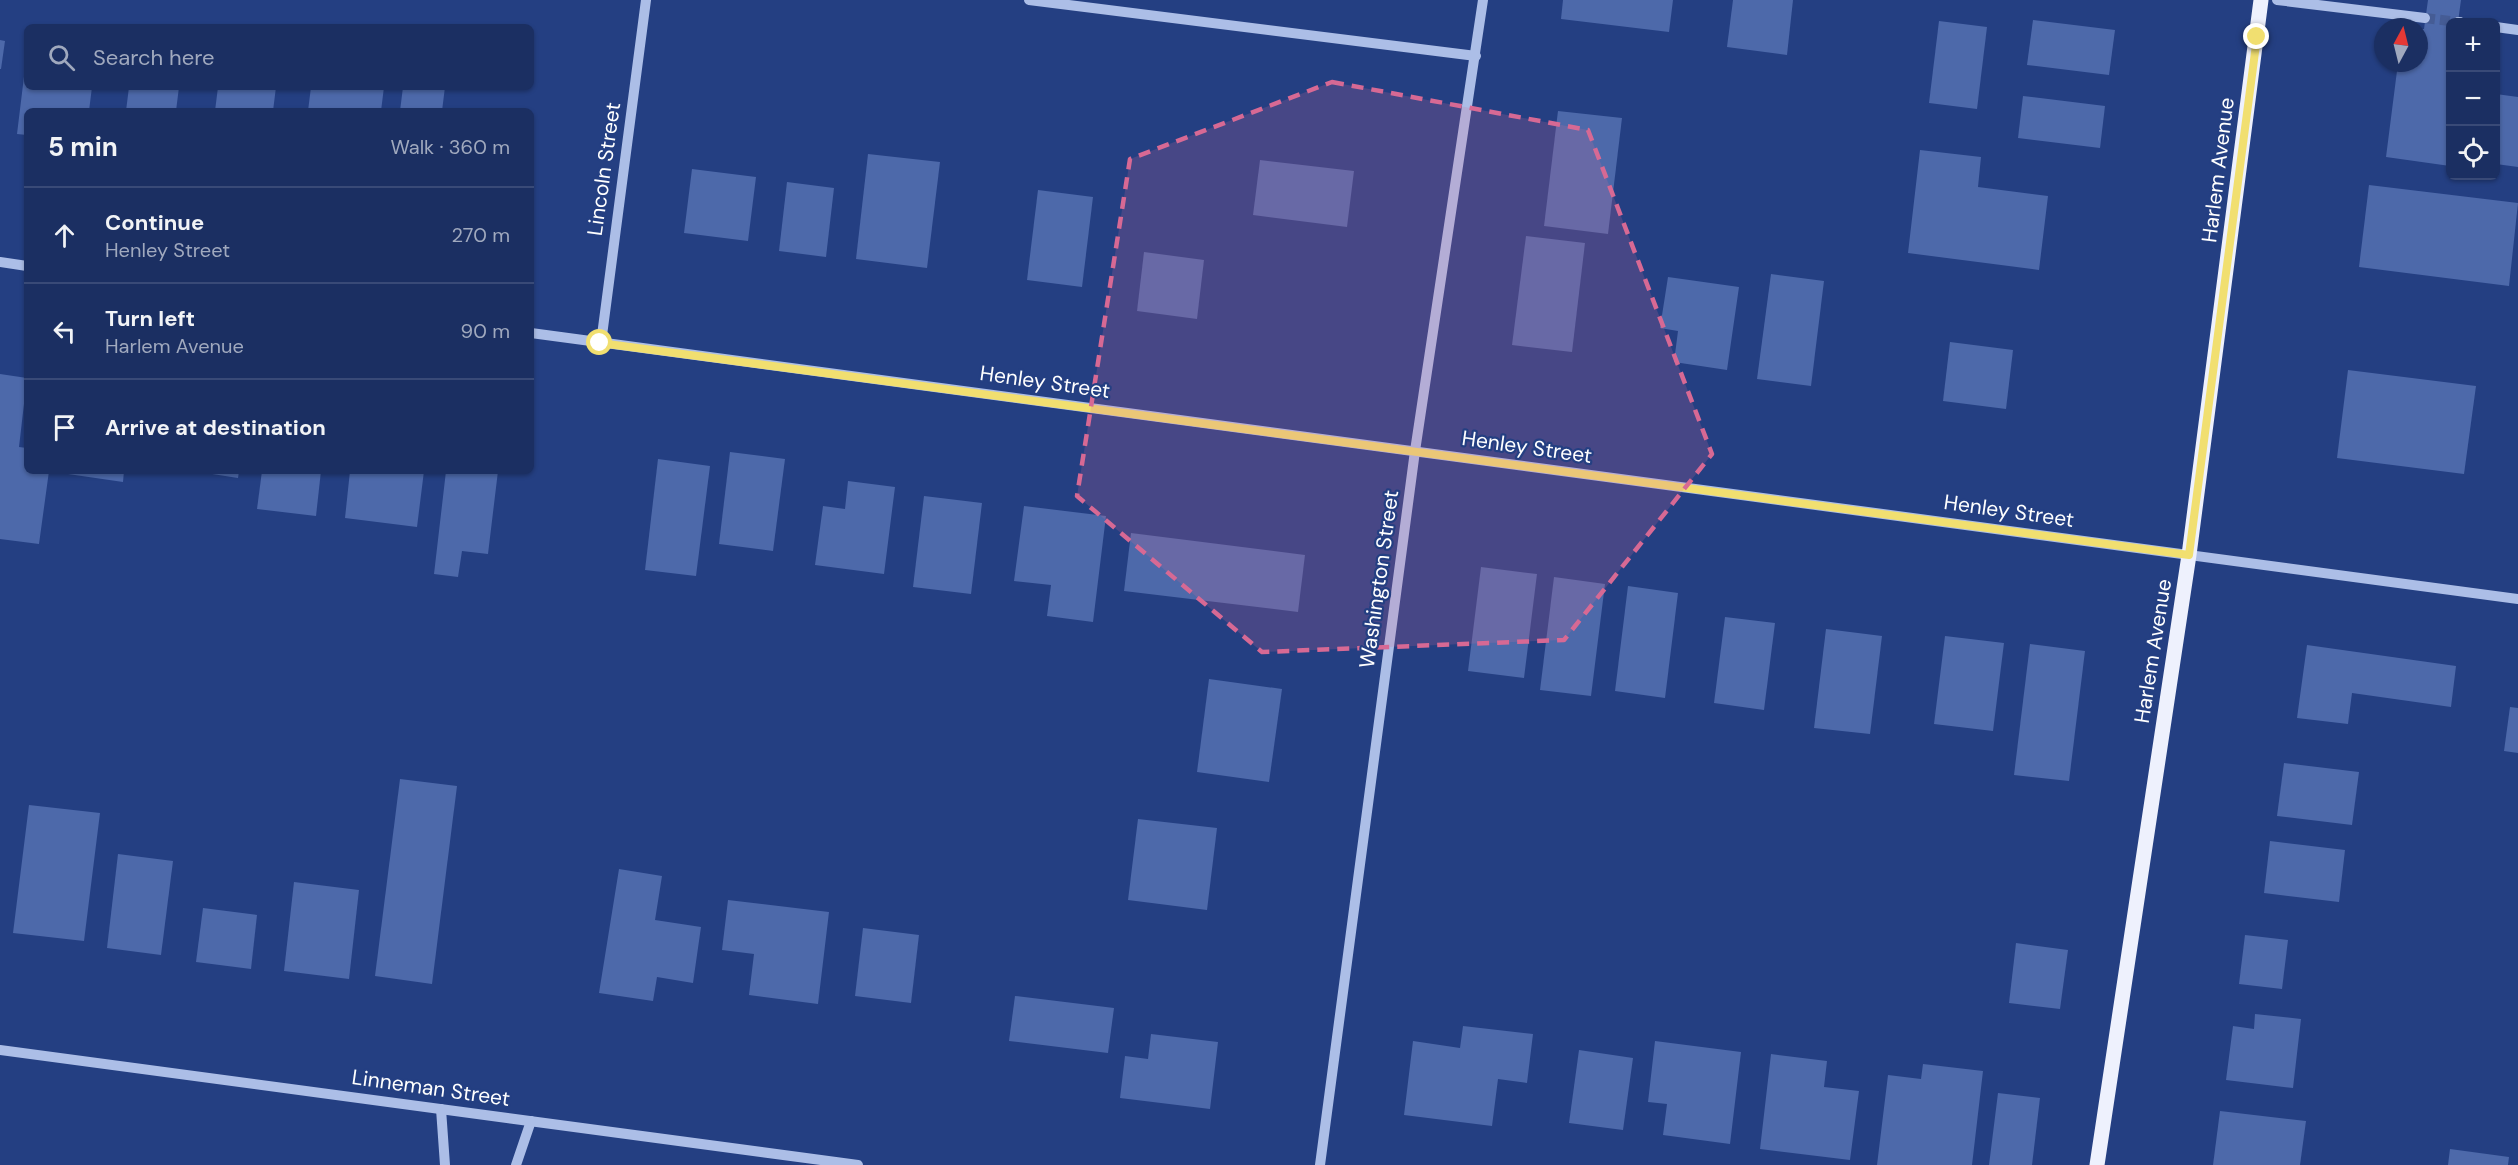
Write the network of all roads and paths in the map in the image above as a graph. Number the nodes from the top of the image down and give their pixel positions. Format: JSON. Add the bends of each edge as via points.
{"nodes":[{"id":1,"x":646,"y":0,"type":"edge"},
{"id":2,"x":1029,"y":0,"type":"edge"},
{"id":3,"x":1483,"y":0,"type":"edge"},
{"id":4,"x":2261,"y":0,"type":"edge"},
{"id":5,"x":2277,"y":0,"type":"edge"},
{"id":6,"x":2426,"y":18,"type":"tunnel mouth"},
{"id":7,"x":2500,"y":28,"type":"edge"},
{"id":8,"x":2518,"y":30,"type":"edge"},
{"id":9,"x":1476,"y":56,"type":"junction"},
{"id":10,"x":0,"y":262,"type":"edge"},
{"id":11,"x":24,"y":266,"type":"edge"},
{"id":12,"x":534,"y":333,"type":"edge"},
{"id":13,"x":600,"y":343,"type":"junction"},
{"id":14,"x":1415,"y":451,"type":"junction"},
{"id":15,"x":2189,"y":555,"type":"junction"},
{"id":16,"x":2518,"y":599,"type":"edge"},
{"id":17,"x":0,"y":1050,"type":"edge"},
{"id":18,"x":441,"y":1109,"type":"junction"},
{"id":19,"x":531,"y":1121,"type":"junction"},
{"id":20,"x":445,"y":1165,"type":"edge"},
{"id":21,"x":516,"y":1165,"type":"edge"},
{"id":22,"x":858,"y":1165,"type":"edge"},
{"id":23,"x":1320,"y":1165,"type":"edge"},
{"id":24,"x":2097,"y":1165,"type":"edge"}],
"edges":[{"from":1,"to":13,"type":"street","name":"Lincoln Street"},
{"from":2,"to":9,"type":"street"},
{"from":3,"to":9,"type":"street","name":"Washington Street"},
{"from":4,"to":15,"type":"main road","name":"Harlem Avenue"},
{"from":5,"to":6,"type":"street"},
{"from":7,"to":8,"type":"street"},
{"from":9,"to":14,"type":"street","name":"Washington Street"},
{"from":10,"to":11,"type":"street"},
{"from":12,"to":13,"type":"street","name":"Henley Street"},
{"from":13,"to":14,"type":"street","name":"Henley Street"},
{"from":14,"to":15,"type":"street","name":"Henley Street"},
{"from":14,"to":23,"type":"street","name":"Washington Street"},
{"from":15,"to":16,"type":"street","name":"Henley Street"},
{"from":15,"to":24,"type":"main road","name":"Harlem Avenue"},
{"from":17,"to":18,"type":"street","name":"Linneman Street"},
{"from":18,"to":19,"type":"street","name":"Linneman Street"},
{"from":18,"to":20,"type":"street"},
{"from":19,"to":21,"type":"street"},
{"from":19,"to":22,"type":"street","name":"Linneman Street"}]}
